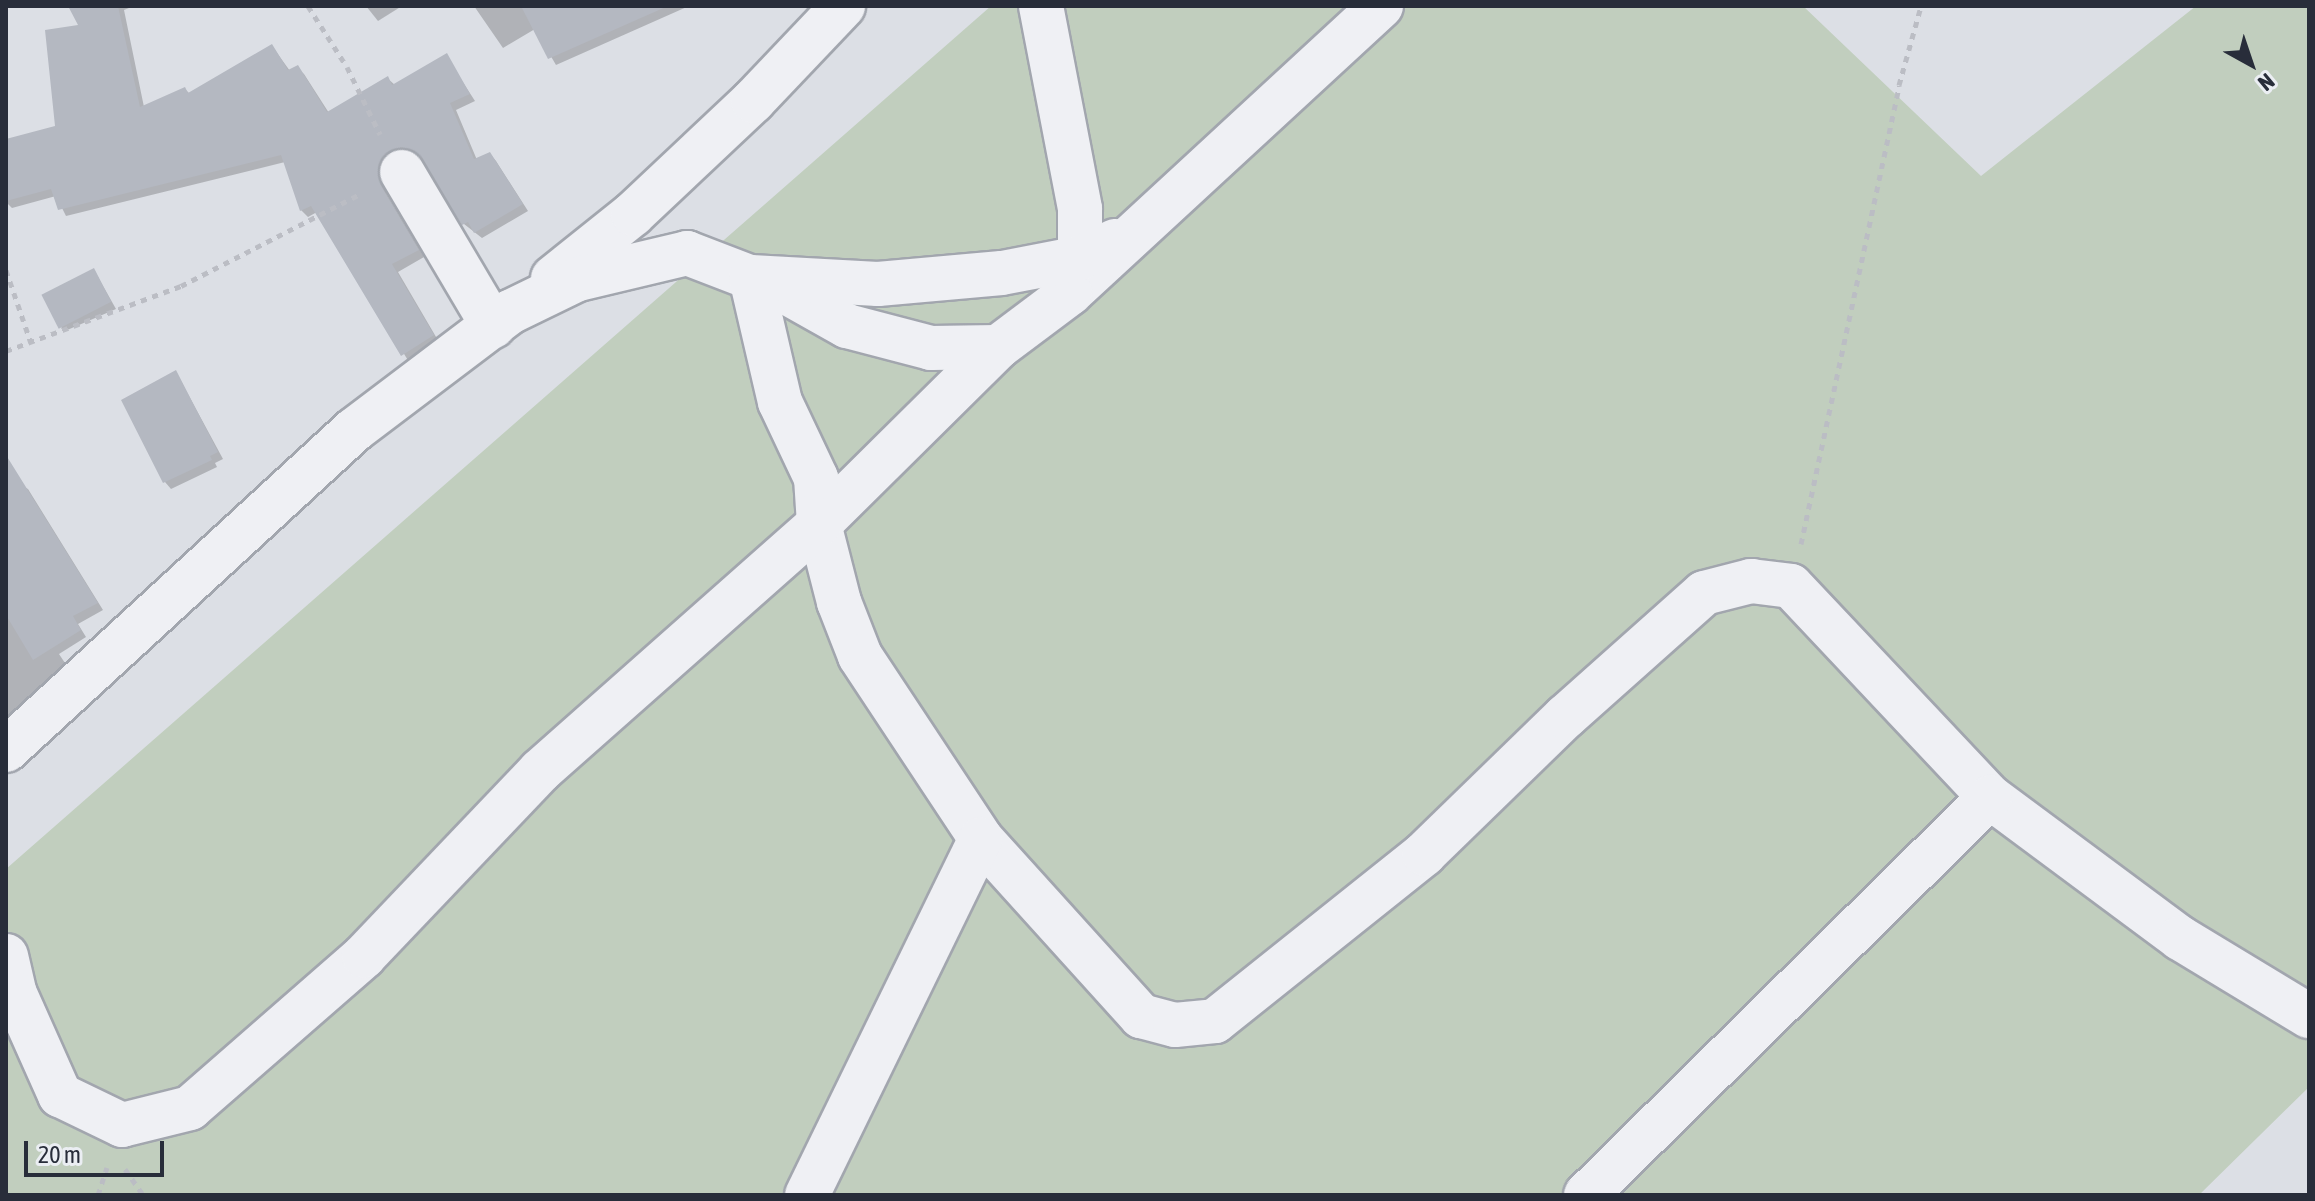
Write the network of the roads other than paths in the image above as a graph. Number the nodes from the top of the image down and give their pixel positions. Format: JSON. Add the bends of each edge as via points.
{"nodes":[{"id":1,"x":843,"y":6,"type":"edge"},
{"id":2,"x":1041,"y":6,"type":"edge"},
{"id":3,"x":1381,"y":6,"type":"edge"},
{"id":4,"x":402,"y":172,"type":"road end"},
{"id":5,"x":1075,"y":276,"type":"junction"},
{"id":6,"x":751,"y":277,"type":"junction"},
{"id":7,"x":501,"y":319,"type":"junction"},
{"id":8,"x":998,"y":347,"type":"junction"},
{"id":9,"x":819,"y":524,"type":"junction"},
{"id":10,"x":6,"y":750,"type":"edge"},
{"id":11,"x":1990,"y":797,"type":"junction"},
{"id":12,"x":981,"y":839,"type":"junction"},
{"id":13,"x":6,"y":956,"type":"edge"},
{"id":14,"x":2309,"y":1016,"type":"edge"},
{"id":15,"x":807,"y":1195,"type":"edge"},
{"id":16,"x":1586,"y":1195,"type":"edge"}],
"edges":[{"from":1,"to":7,"type":"street","via":[[753,101],[633,214]]},
{"from":2,"to":5,"type":"street","via":[[1080,209]]},
{"from":3,"to":5,"type":"street","via":[[1136,232]]},
{"from":4,"to":7,"type":"street"},
{"from":5,"to":6,"type":"street","via":[[1002,273],[878,284]]},
{"from":5,"to":8,"type":"street"},
{"from":6,"to":7,"type":"street","via":[[687,253],[578,279]]},
{"from":6,"to":8,"type":"street","via":[[847,326],[931,348]]},
{"from":6,"to":9,"type":"street","via":[[780,402],[816,478]]},
{"from":7,"to":10,"type":"street","via":[[354,430]]},
{"from":8,"to":9,"type":"street"},
{"from":9,"to":12,"type":"street","via":[[839,602],[860,656]]},
{"from":9,"to":13,"type":"street","via":[[540,771],[364,956],[190,1108],[122,1125],[60,1095],[15,994]]},
{"from":11,"to":12,"type":"street","via":[[1791,586],[1751,581],[1704,593],[1565,717],[1424,854],[1215,1021],[1175,1025],[1141,1016]]},
{"from":11,"to":14,"type":"street","via":[[2180,938]]},
{"from":11,"to":16,"type":"street"},
{"from":12,"to":15,"type":"street"}]}
